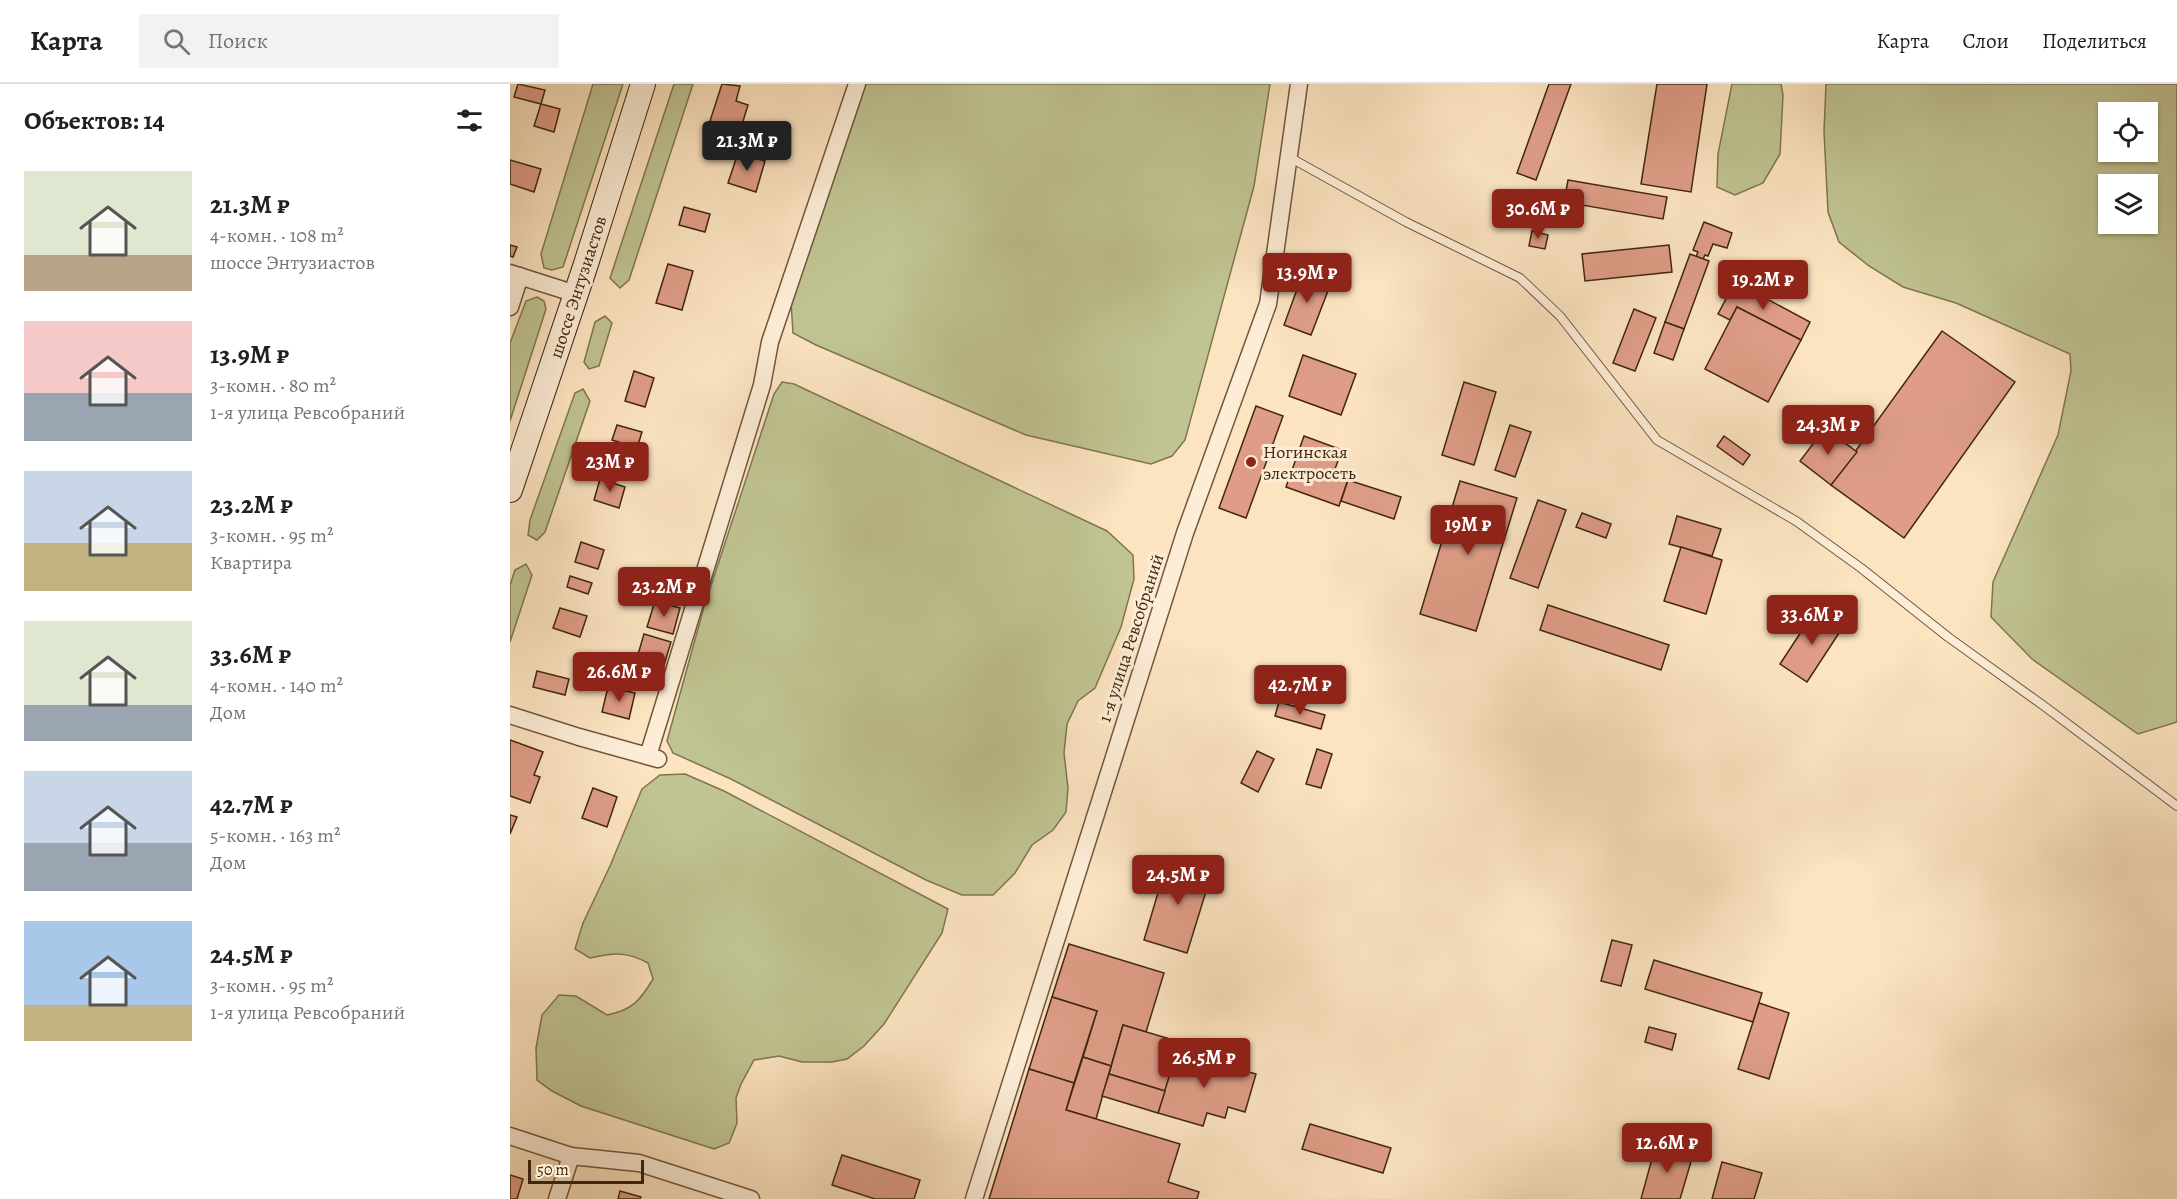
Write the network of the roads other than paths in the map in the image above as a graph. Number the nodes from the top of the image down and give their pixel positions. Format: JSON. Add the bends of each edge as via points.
{"nodes":[{"id":1,"x":643,"y":84,"type":"edge"},
{"id":2,"x":857,"y":84,"type":"edge"},
{"id":3,"x":1299,"y":84,"type":"edge"},
{"id":4,"x":1288,"y":157,"type":"junction"},
{"id":5,"x":515,"y":274,"type":"edge"},
{"id":6,"x":576,"y":294,"type":"junction"},
{"id":7,"x":510,"y":307,"type":"edge"},
{"id":8,"x":510,"y":489,"type":"edge"},
{"id":9,"x":510,"y":715,"type":"edge"},
{"id":10,"x":2177,"y":806,"type":"edge"},
{"id":11,"x":510,"y":1136,"type":"edge"},
{"id":12,"x":571,"y":1156,"type":"junction"},
{"id":13,"x":557,"y":1199,"type":"edge"},
{"id":14,"x":751,"y":1199,"type":"edge"},
{"id":15,"x":974,"y":1199,"type":"edge"}],
"edges":[{"from":1,"to":6,"type":"main road","name":"шоссе Энтузиастов"},
{"from":2,"to":9,"type":"street","via":[[770,342],[762,385],[653,758]]},
{"from":3,"to":4,"type":"street","name":"1-я улица Ревсобраний"},
{"from":4,"to":10,"type":"lane","via":[[1406,222],[1520,278],[1560,316],[1657,440],[1805,528],[1862,568],[1948,637]]},
{"from":4,"to":15,"type":"street","name":"1-я улица Ревсобраний","via":[[1268,304],[1185,533]]},
{"from":5,"to":6,"type":"street"},
{"from":5,"to":7,"type":"street"},
{"from":6,"to":8,"type":"main road","name":"шоссе Энтузиастов"},
{"from":11,"to":12,"type":"street"},
{"from":12,"to":13,"type":"street"},
{"from":12,"to":14,"type":"street","via":[[639,1163]]}]}
